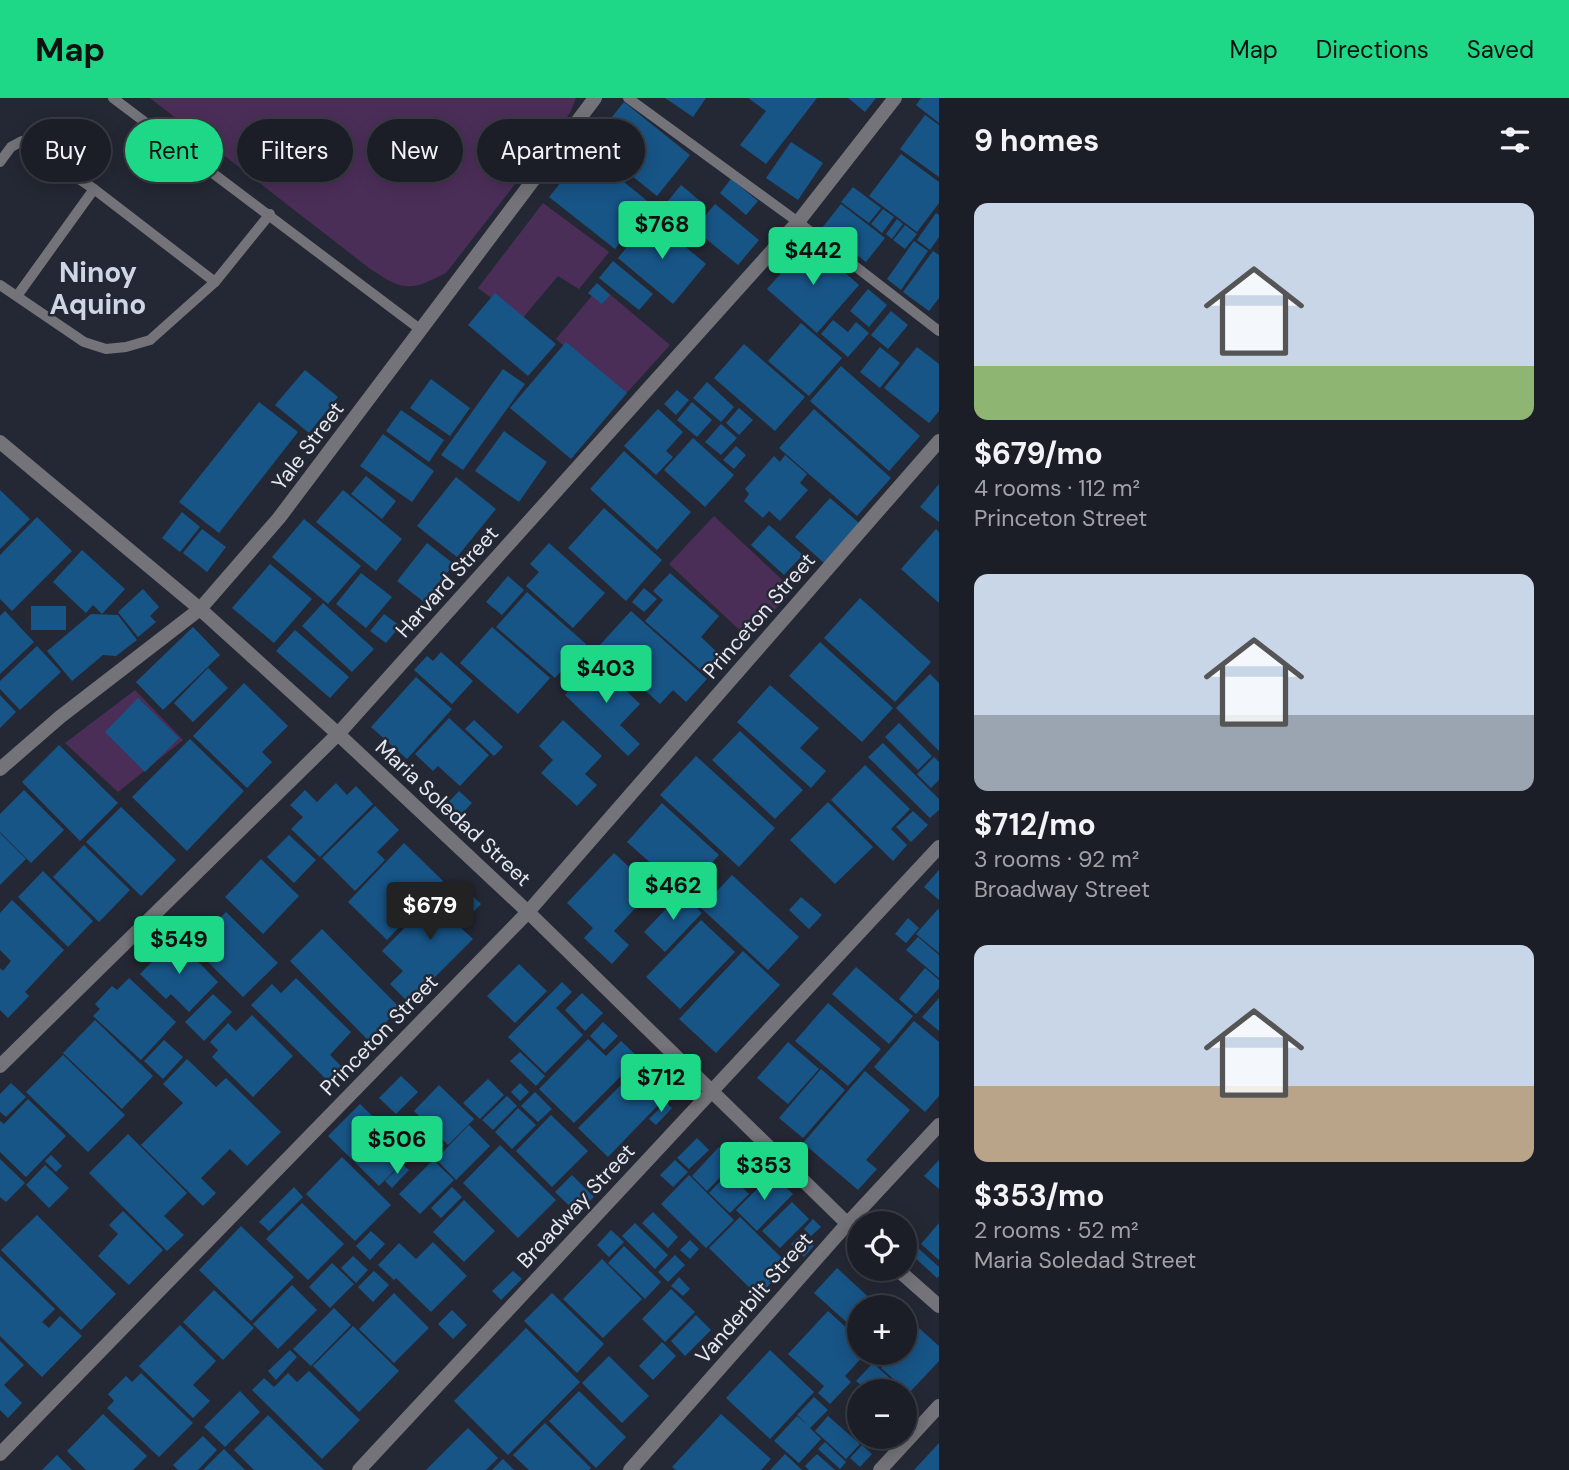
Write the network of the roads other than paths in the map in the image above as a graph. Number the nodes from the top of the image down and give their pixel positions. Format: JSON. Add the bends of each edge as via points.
{"nodes":[{"id":1,"x":113,"y":98,"type":"edge"},
{"id":2,"x":595,"y":98,"type":"edge"},
{"id":3,"x":628,"y":98,"type":"edge"},
{"id":4,"x":895,"y":98,"type":"edge"},
{"id":5,"x":0,"y":162,"type":"edge"},
{"id":6,"x":94,"y":189,"type":"junction"},
{"id":7,"x":270,"y":214,"type":"junction"},
{"id":8,"x":797,"y":222,"type":"junction"},
{"id":9,"x":215,"y":282,"type":"junction"},
{"id":10,"x":0,"y":285,"type":"edge"},
{"id":11,"x":17,"y":296,"type":"junction"},
{"id":12,"x":421,"y":330,"type":"junction"},
{"id":13,"x":939,"y":331,"type":"edge"},
{"id":14,"x":939,"y":441,"type":"edge"},
{"id":15,"x":1,"y":445,"type":"edge"},
{"id":16,"x":200,"y":610,"type":"junction"},
{"id":17,"x":338,"y":734,"type":"junction"},
{"id":18,"x":0,"y":769,"type":"edge"},
{"id":19,"x":939,"y":848,"type":"edge"},
{"id":20,"x":528,"y":912,"type":"junction"},
{"id":21,"x":0,"y":1066,"type":"edge"},
{"id":22,"x":710,"y":1092,"type":"junction"},
{"id":23,"x":939,"y":1125,"type":"edge"},
{"id":24,"x":859,"y":1211,"type":"edge"},
{"id":25,"x":847,"y":1224,"type":"joint"},
{"id":26,"x":911,"y":1281,"type":"edge"},
{"id":27,"x":939,"y":1306,"type":"edge"},
{"id":28,"x":939,"y":1406,"type":"edge"},
{"id":29,"x":0,"y":1454,"type":"edge"},
{"id":30,"x":359,"y":1470,"type":"edge"},
{"id":31,"x":630,"y":1470,"type":"edge"},
{"id":32,"x":880,"y":1470,"type":"edge"}],
"edges":[{"from":1,"to":7,"type":"lane"},
{"from":2,"to":12,"type":"street","name":"Yale Street"},
{"from":3,"to":8,"type":"lane"},
{"from":4,"to":8,"type":"street","name":"Harvard Street"},
{"from":5,"to":6,"type":"lane","via":[[22,141]]},
{"from":6,"to":9,"type":"lane"},
{"from":6,"to":11,"type":"lane"},
{"from":7,"to":9,"type":"lane"},
{"from":7,"to":12,"type":"lane"},
{"from":8,"to":13,"type":"lane"},
{"from":8,"to":17,"type":"street","name":"Harvard Street"},
{"from":9,"to":11,"type":"lane","via":[[150,340],[106,349],[84,342]]},
{"from":10,"to":11,"type":"lane"},
{"from":12,"to":16,"type":"street","name":"Yale Street","via":[[279,518]]},
{"from":14,"to":20,"type":"street","name":"Princeton Street"},
{"from":15,"to":16,"type":"street","name":"Maria Soledad Street"},
{"from":16,"to":17,"type":"street","name":"Maria Soledad Street"},
{"from":16,"to":18,"type":"street","name":"Yale Street"},
{"from":17,"to":20,"type":"street","name":"Maria Soledad Street"},
{"from":17,"to":21,"type":"street","name":"Harvard Street"},
{"from":19,"to":22,"type":"street","name":"Broadway Street"},
{"from":20,"to":22,"type":"street","name":"Maria Soledad Street"},
{"from":20,"to":29,"type":"street","name":"Princeton Street"},
{"from":22,"to":25,"type":"street","name":"Maria Soledad Street"},
{"from":22,"to":30,"type":"street","name":"Broadway Street"},
{"from":23,"to":24,"type":"street","name":"Vanderbilt Street"},
{"from":25,"to":31,"type":"street","name":"Vanderbilt Street"},
{"from":26,"to":27,"type":"street"},
{"from":28,"to":32,"type":"street"}]}
